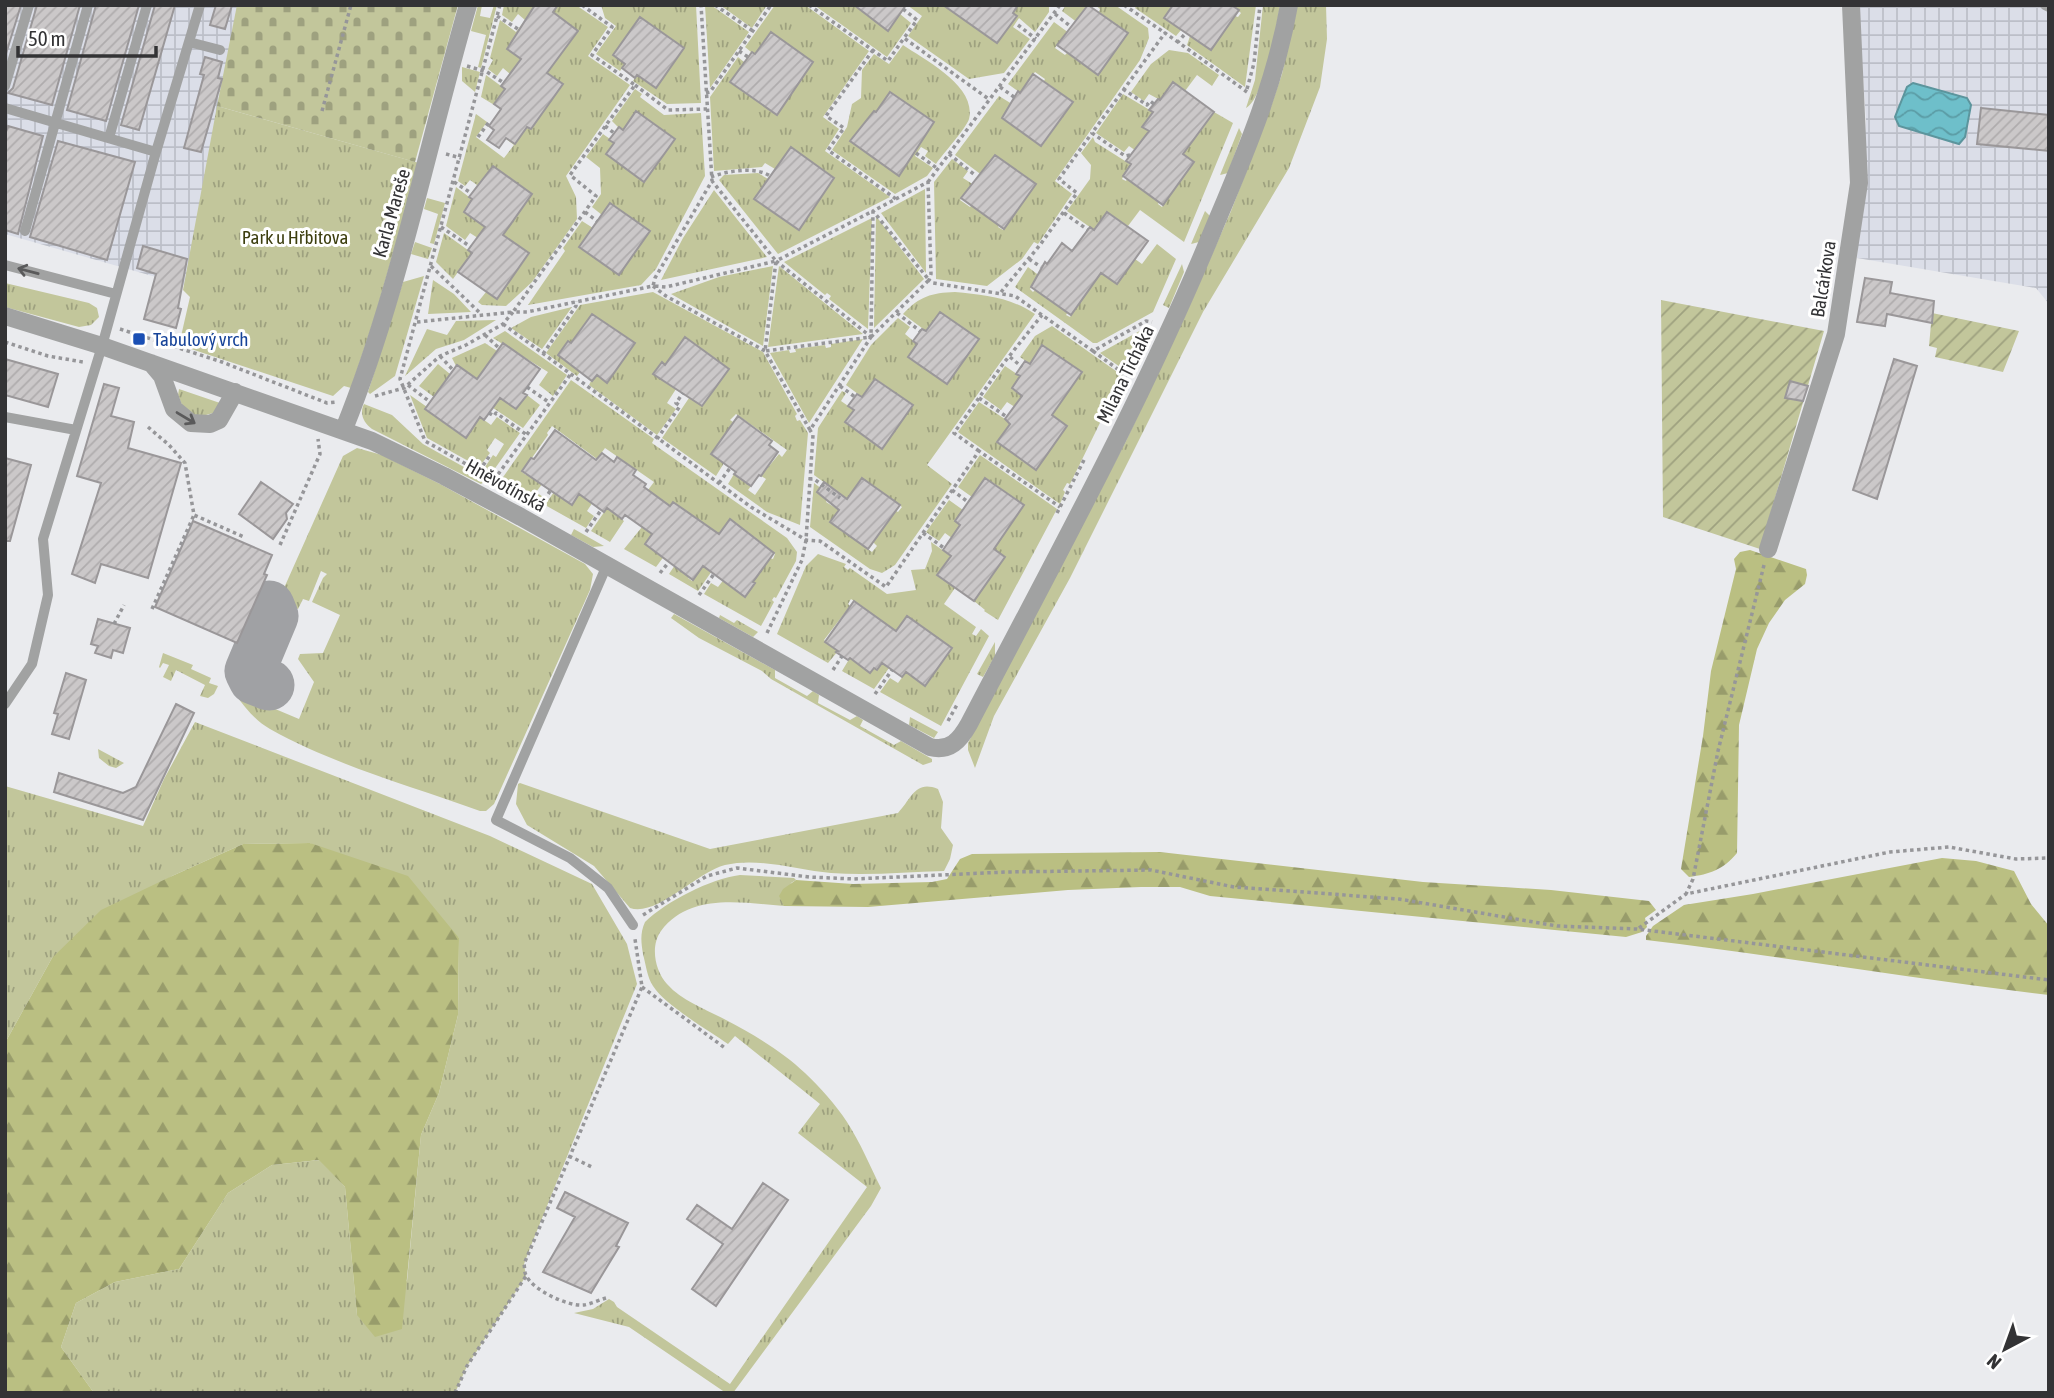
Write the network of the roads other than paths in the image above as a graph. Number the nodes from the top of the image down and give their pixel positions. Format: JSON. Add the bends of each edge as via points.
{"nodes":[{"id":1,"x":29,"y":5,"type":"edge"},
{"id":2,"x":88,"y":5,"type":"edge"},
{"id":3,"x":146,"y":5,"type":"edge"},
{"id":4,"x":200,"y":5,"type":"edge"},
{"id":5,"x":468,"y":5,"type":"edge"},
{"id":6,"x":1289,"y":5,"type":"edge"},
{"id":7,"x":1851,"y":5,"type":"edge"},
{"id":8,"x":189,"y":42,"type":"junction"},
{"id":9,"x":220,"y":50,"type":"dead end"},
{"id":10,"x":5,"y":86,"type":"edge"},
{"id":11,"x":5,"y":108,"type":"edge"},
{"id":12,"x":55,"y":122,"type":"junction"},
{"id":13,"x":109,"y":138,"type":"junction"},
{"id":14,"x":156,"y":152,"type":"junction"},
{"id":15,"x":24,"y":230,"type":"dead end"},
{"id":16,"x":5,"y":265,"type":"edge"},
{"id":17,"x":116,"y":294,"type":"junction"},
{"id":18,"x":5,"y":316,"type":"edge"},
{"id":19,"x":102,"y":346,"type":"junction"},
{"id":20,"x":151,"y":363,"type":"junction"},
{"id":21,"x":234,"y":392,"type":"junction"},
{"id":22,"x":5,"y":417,"type":"edge"},
{"id":23,"x":344,"y":429,"type":"junction"},
{"id":24,"x":76,"y":430,"type":"junction"},
{"id":25,"x":1768,"y":549,"type":"road end"},
{"id":26,"x":607,"y":565,"type":"junction"},
{"id":27,"x":5,"y":704,"type":"edge"},
{"id":28,"x":934,"y":747,"type":"joint"},
{"id":29,"x":633,"y":925,"type":"road end"}],
"edges":[{"from":1,"to":10,"type":"lane"},
{"from":2,"to":12,"type":"lane"},
{"from":3,"to":13,"type":"lane"},
{"from":4,"to":8,"type":"lane"},
{"from":5,"to":23,"type":"street","name":"Karla Mareše","via":[[402,252]]},
{"from":6,"to":28,"type":"street","name":"Milana Ticháka","via":[[1248,149],[1180,306],[1055,562],[969,724],[956,742]]},
{"from":7,"to":25,"type":"street","name":"Balcárkova","via":[[1859,183],[1836,334]]},
{"from":8,"to":9,"type":"lane"},
{"from":8,"to":14,"type":"lane"},
{"from":11,"to":12,"type":"lane"},
{"from":12,"to":13,"type":"lane"},
{"from":12,"to":15,"type":"lane"},
{"from":13,"to":14,"type":"lane"},
{"from":14,"to":17,"type":"lane"},
{"from":17,"to":16,"type":"lane","one_way":true},
{"from":17,"to":19,"type":"lane"},
{"from":18,"to":19,"type":"street","name":"Hněvotínská"},
{"from":19,"to":20,"type":"street","name":"Hněvotínská"},
{"from":19,"to":24,"type":"lane"},
{"from":20,"to":21,"type":"street","name":"Hněvotínská"},
{"from":20,"to":21,"type":"street","one_way":true,"via":[[162,376],[174,410],[191,423],[219,420]]},
{"from":21,"to":23,"type":"street","name":"Hněvotínská"},
{"from":22,"to":24,"type":"lane"},
{"from":23,"to":26,"type":"street","name":"Hněvotínská","via":[[444,475]]},
{"from":24,"to":27,"type":"lane","via":[[43,539],[48,595],[32,664]]},
{"from":26,"to":28,"type":"street","name":"Hněvotínská"},
{"from":26,"to":29,"type":"lane","via":[[496,820],[570,858],[608,888]]}]}
